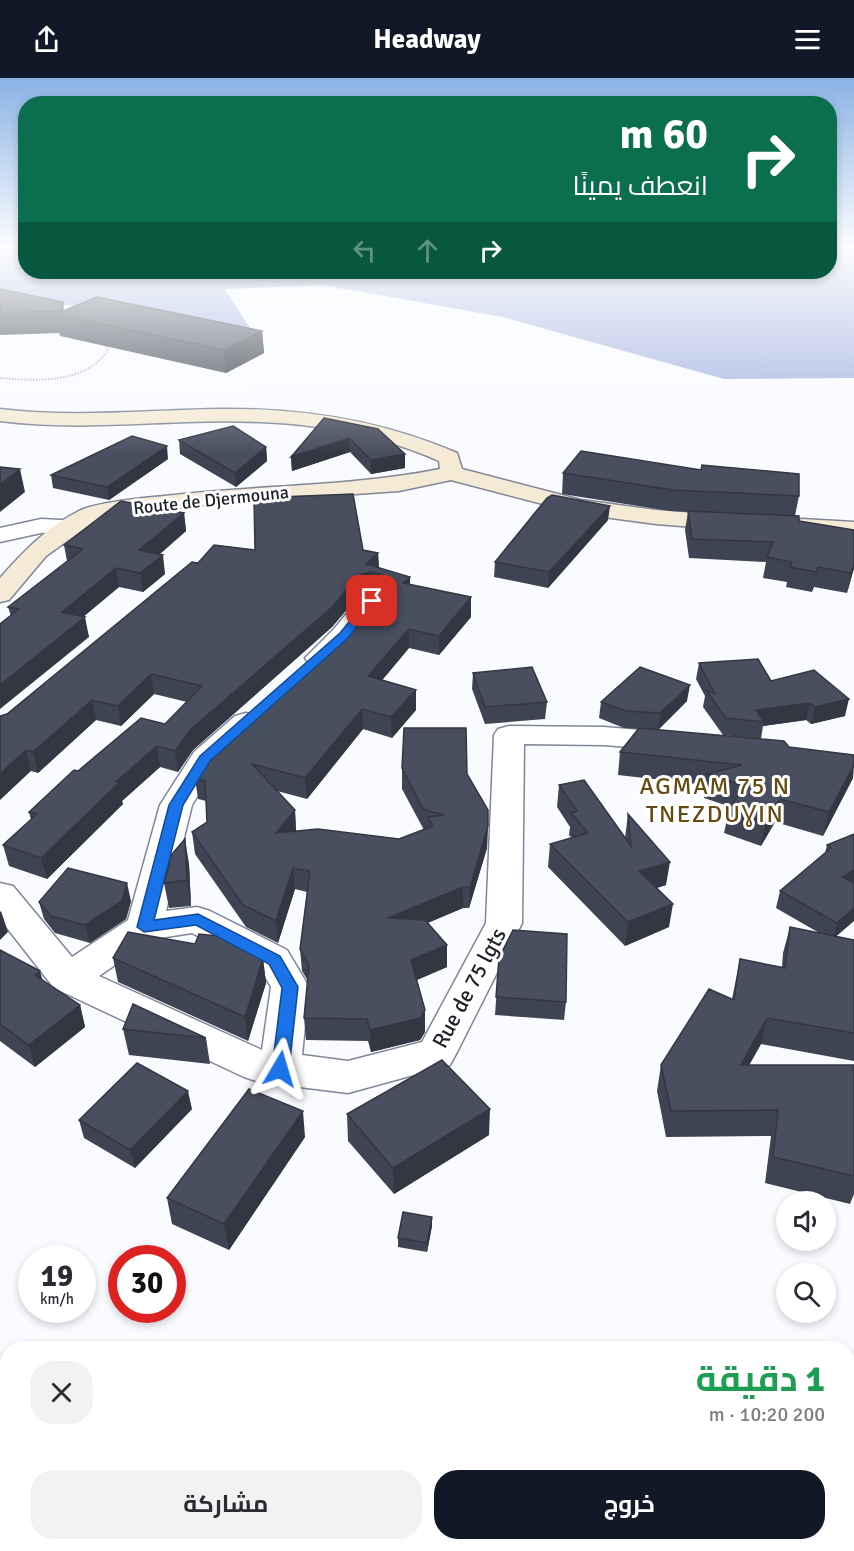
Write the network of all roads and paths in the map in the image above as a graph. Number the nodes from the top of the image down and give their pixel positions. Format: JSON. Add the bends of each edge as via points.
{"nodes":[{"id":1,"x":102,"y":343,"type":"edge"},
{"id":2,"x":0,"y":378,"type":"edge"},
{"id":3,"x":0,"y":416,"type":"edge"},
{"id":4,"x":452,"y":473,"type":"junction"},
{"id":5,"x":758,"y":524,"type":"edge"},
{"id":6,"x":782,"y":525,"type":"edge"},
{"id":7,"x":73,"y":526,"type":"junction"},
{"id":8,"x":854,"y":530,"type":"edge"},
{"id":9,"x":0,"y":536,"type":"edge"},
{"id":10,"x":0,"y":594,"type":"edge"},
{"id":11,"x":372,"y":601,"type":"edge"},
{"id":12,"x":300,"y":675,"type":"edge"},
{"id":13,"x":266,"y":705,"type":"edge"},
{"id":14,"x":710,"y":745,"type":"edge"},
{"id":15,"x":0,"y":895,"type":"edge"},
{"id":16,"x":144,"y":927,"type":"junction"},
{"id":17,"x":68,"y":978,"type":"junction"},
{"id":18,"x":280,"y":1069,"type":"junction"}],
"edges":[{"from":1,"to":2,"type":"path","via":[[108,350],[106,356],[81,372],[38,379]]},
{"from":3,"to":4,"type":"main road","via":[[70,421],[233,415],[339,422],[422,444],[449,458]]},
{"from":4,"to":5,"type":"main road","via":[[581,507],[670,520]]},
{"from":4,"to":7,"type":"main road","name":"Route de Djermouna","via":[[399,484],[137,506],[88,515]]},
{"from":6,"to":8,"type":"main road"},
{"from":7,"to":9,"type":"street","via":[[41,526]]},
{"from":7,"to":10,"type":"main road","name":"Route de Djermouna","via":[[37,551]]},
{"from":11,"to":12,"type":"street","via":[[344,635]]},
{"from":13,"to":16,"type":"street","via":[[205,759],[176,805]]},
{"from":14,"to":18,"type":"street","name":"Rue de 75 lgts","via":[[604,736],[509,735],[504,923],[436,1054],[348,1077]]},
{"from":15,"to":17,"type":"street","name":"Rue de 75 lgts"},
{"from":16,"to":17,"type":"street"},
{"from":16,"to":18,"type":"street","via":[[198,920],[274,960],[290,987]]},
{"from":17,"to":18,"type":"street","name":"Rue de 75 lgts","via":[[259,1066]]}]}
